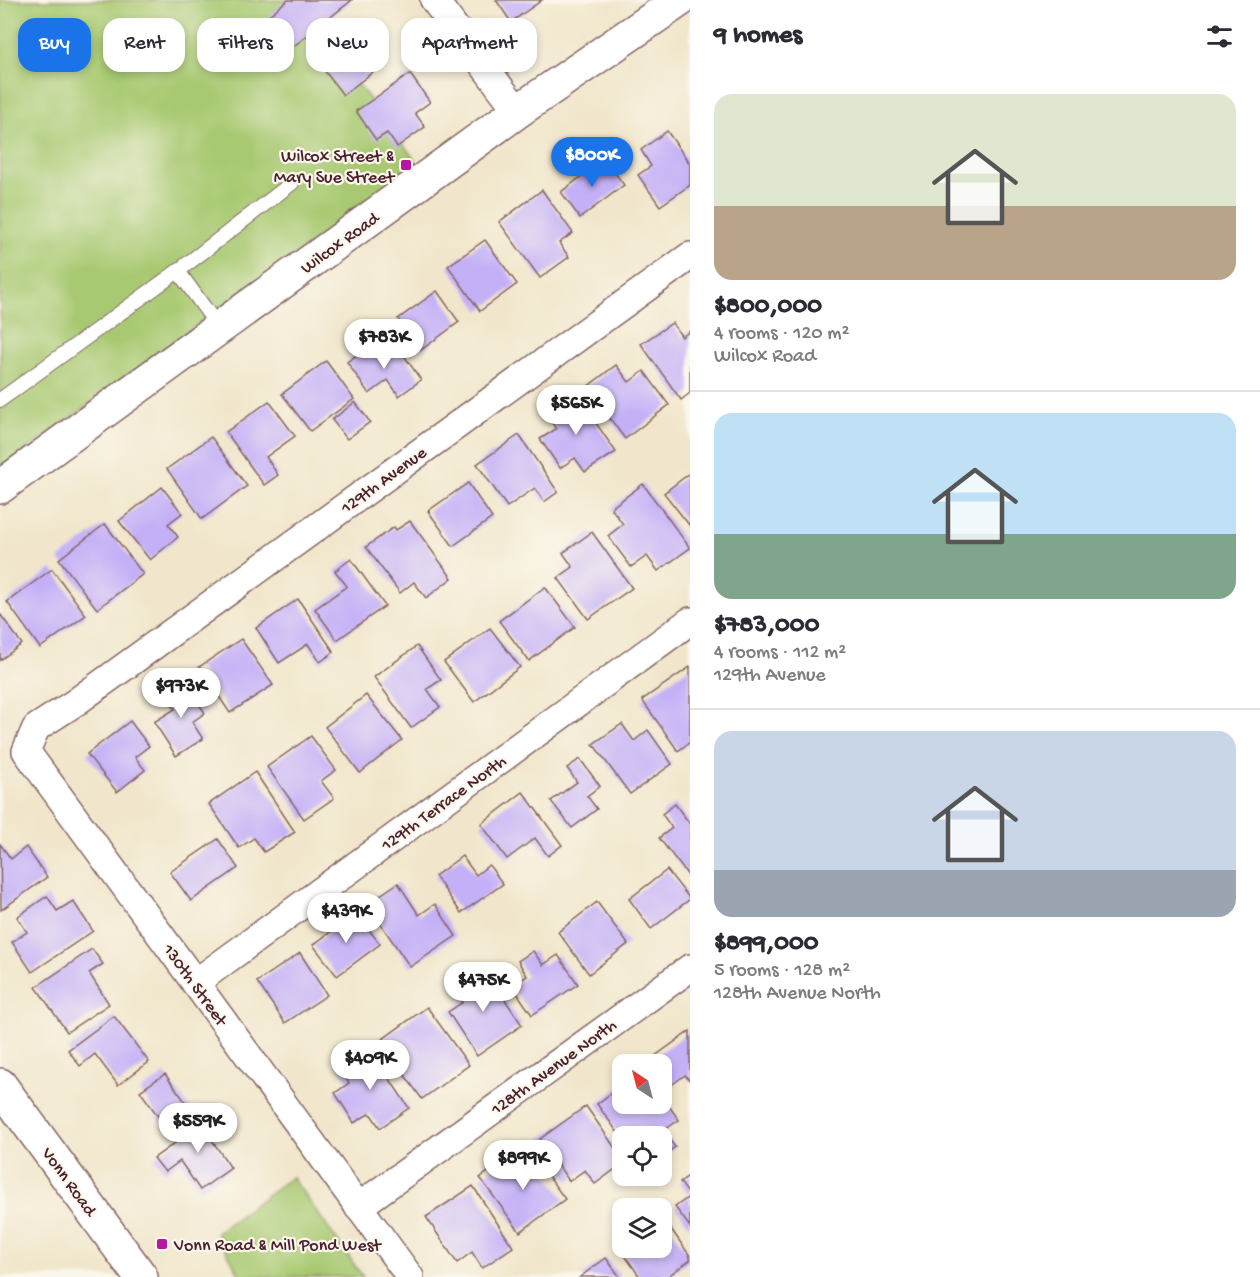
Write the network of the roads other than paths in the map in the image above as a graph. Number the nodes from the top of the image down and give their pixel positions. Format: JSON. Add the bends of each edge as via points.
{"nodes":[{"id":1,"x":434,"y":0,"type":"edge"},
{"id":2,"x":680,"y":0,"type":"edge"},
{"id":3,"x":518,"y":111,"type":"junction"},
{"id":4,"x":292,"y":183,"type":"dead end"},
{"id":5,"x":690,"y":256,"type":"edge"},
{"id":6,"x":178,"y":272,"type":"junction"},
{"id":7,"x":219,"y":328,"type":"junction"},
{"id":8,"x":0,"y":399,"type":"edge"},
{"id":9,"x":0,"y":487,"type":"edge"},
{"id":10,"x":690,"y":621,"type":"edge"},
{"id":11,"x":76,"y":702,"type":"joint"},
{"id":12,"x":690,"y":968,"type":"edge"},
{"id":13,"x":195,"y":983,"type":"junction"},
{"id":14,"x":0,"y":1085,"type":"edge"},
{"id":15,"x":358,"y":1207,"type":"junction"},
{"id":16,"x":141,"y":1277,"type":"edge"},
{"id":17,"x":410,"y":1277,"type":"edge"}],
"edges":[{"from":1,"to":3,"type":"street"},
{"from":2,"to":3,"type":"street","name":"Wilcox Road"},
{"from":3,"to":7,"type":"street","name":"Wilcox Road"},
{"from":4,"to":6,"type":"lane"},
{"from":5,"to":11,"type":"street","name":"129th Avenue"},
{"from":6,"to":7,"type":"lane"},
{"from":6,"to":8,"type":"lane"},
{"from":7,"to":9,"type":"street","name":"Wilcox Road"},
{"from":10,"to":13,"type":"street","name":"129th Terrace North"},
{"from":11,"to":13,"type":"street","name":"130th Street","via":[[36,728],[26,751]]},
{"from":12,"to":15,"type":"street","name":"128th Avenue North"},
{"from":13,"to":15,"type":"street","name":"130th Street"},
{"from":14,"to":16,"type":"street","name":"Vonn Road"},
{"from":15,"to":17,"type":"street","name":"130th Street"}]}
